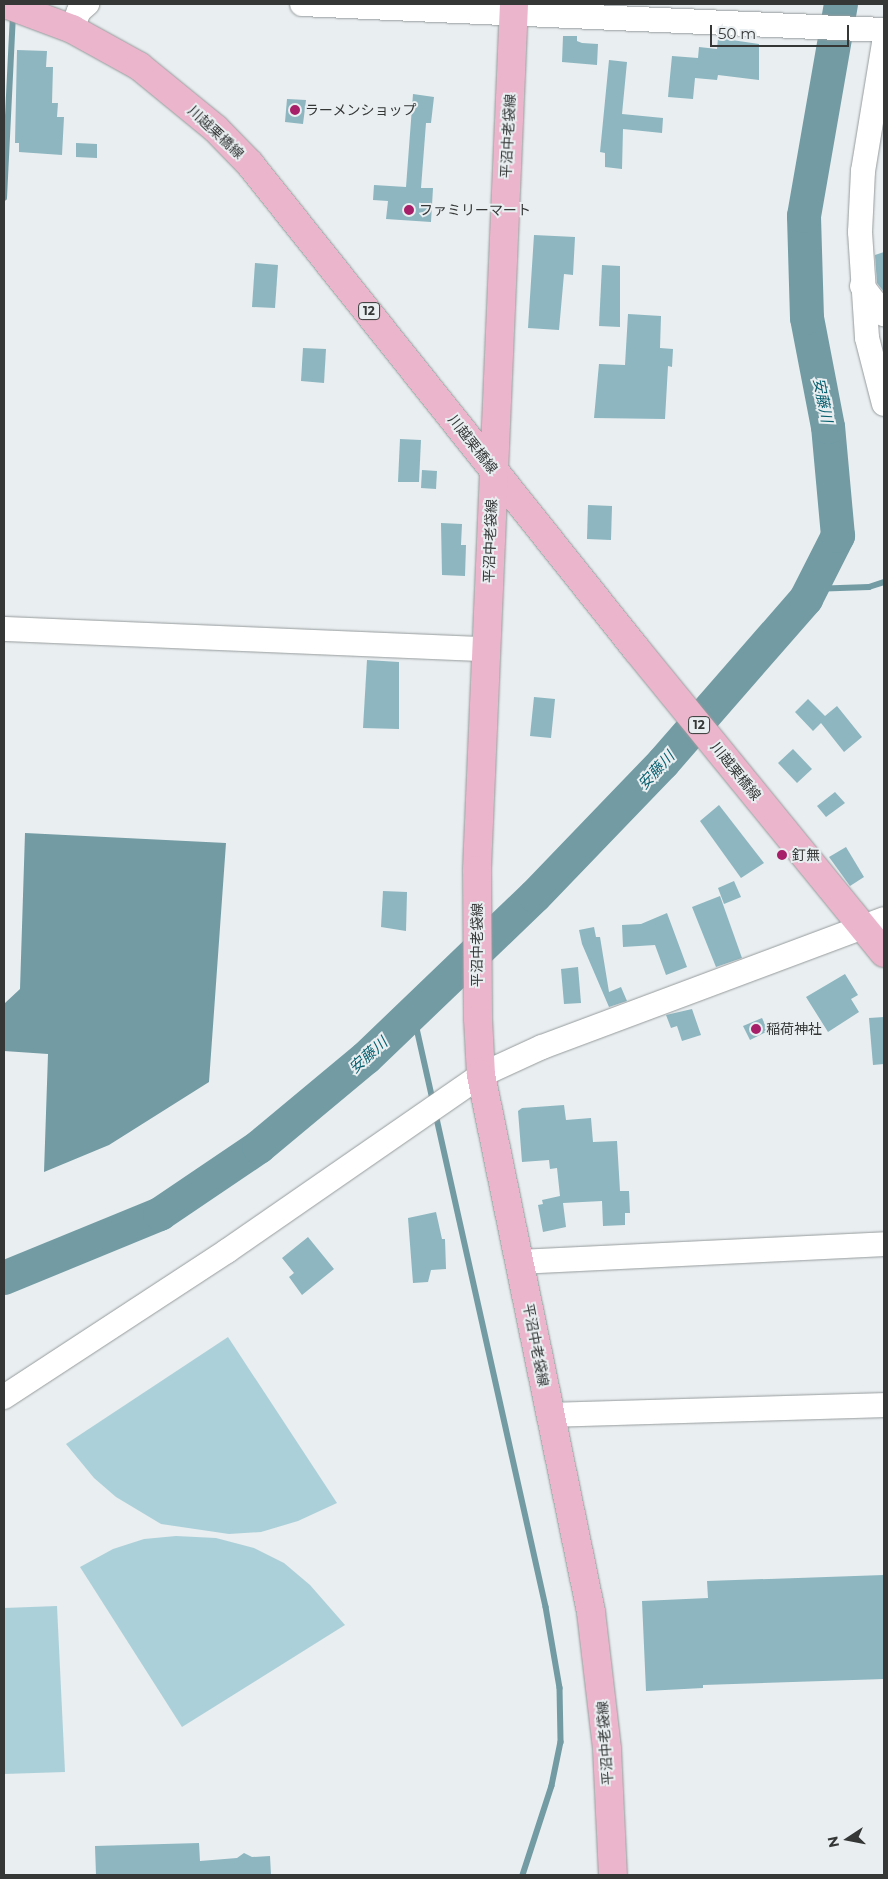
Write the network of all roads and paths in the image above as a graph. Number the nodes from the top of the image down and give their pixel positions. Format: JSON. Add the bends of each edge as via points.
{"nodes":[{"id":1,"x":5,"y":4,"type":"edge"},
{"id":2,"x":87,"y":4,"type":"edge"},
{"id":3,"x":302,"y":4,"type":"edge"},
{"id":4,"x":514,"y":8,"type":"edge"},
{"id":5,"x":72,"y":29,"type":"junction"},
{"id":6,"x":883,"y":34,"type":"edge"},
{"id":7,"x":862,"y":286,"type":"junction"},
{"id":8,"x":884,"y":314,"type":"edge"},
{"id":9,"x":884,"y":404,"type":"edge"},
{"id":10,"x":493,"y":468,"type":"junction"},
{"id":11,"x":4,"y":629,"type":"edge"},
{"id":12,"x":486,"y":649,"type":"junction"},
{"id":13,"x":873,"y":923,"type":"edge"},
{"id":14,"x":884,"y":953,"type":"edge"},
{"id":15,"x":481,"y":1075,"type":"junction"},
{"id":16,"x":884,"y":1244,"type":"edge"},
{"id":17,"x":520,"y":1262,"type":"junction"},
{"id":18,"x":4,"y":1397,"type":"edge"},
{"id":19,"x":884,"y":1405,"type":"edge"},
{"id":20,"x":551,"y":1415,"type":"junction"},
{"id":21,"x":613,"y":1875,"type":"edge"}],
"edges":[{"from":1,"to":5,"type":"main road","name":"川越栗橋線","number":"12"},
{"from":2,"to":5,"type":"street","via":[[79,11]]},
{"from":3,"to":4,"type":"street"},
{"from":4,"to":6,"type":"street"},
{"from":4,"to":10,"type":"main road","name":"平沼中老袋線"},
{"from":5,"to":10,"type":"main road","name":"川越栗橋線","number":"12","via":[[139,66],[216,129],[250,164]]},
{"from":6,"to":7,"type":"street","via":[[862,171]]},
{"from":7,"to":8,"type":"street"},
{"from":7,"to":9,"type":"street","via":[[866,338]]},
{"from":10,"to":12,"type":"main road","name":"平沼中老袋線"},
{"from":10,"to":13,"type":"main road","name":"川越栗橋線","number":"12","via":[[726,758]]},
{"from":11,"to":12,"type":"street"},
{"from":12,"to":15,"type":"main road","name":"平沼中老袋線","via":[[477,882]]},
{"from":13,"to":14,"type":"main road","name":"川越栗橋線","number":"12"},
{"from":13,"to":15,"type":"street","via":[[542,1047]]},
{"from":15,"to":17,"type":"main road","name":"平沼中老袋線"},
{"from":15,"to":18,"type":"street","via":[[227,1251]]},
{"from":16,"to":17,"type":"street"},
{"from":17,"to":20,"type":"main road","name":"平沼中老袋線"},
{"from":19,"to":20,"type":"street"},
{"from":20,"to":21,"type":"main road","name":"平沼中老袋線","via":[[598,1656],[607,1748]]}]}
